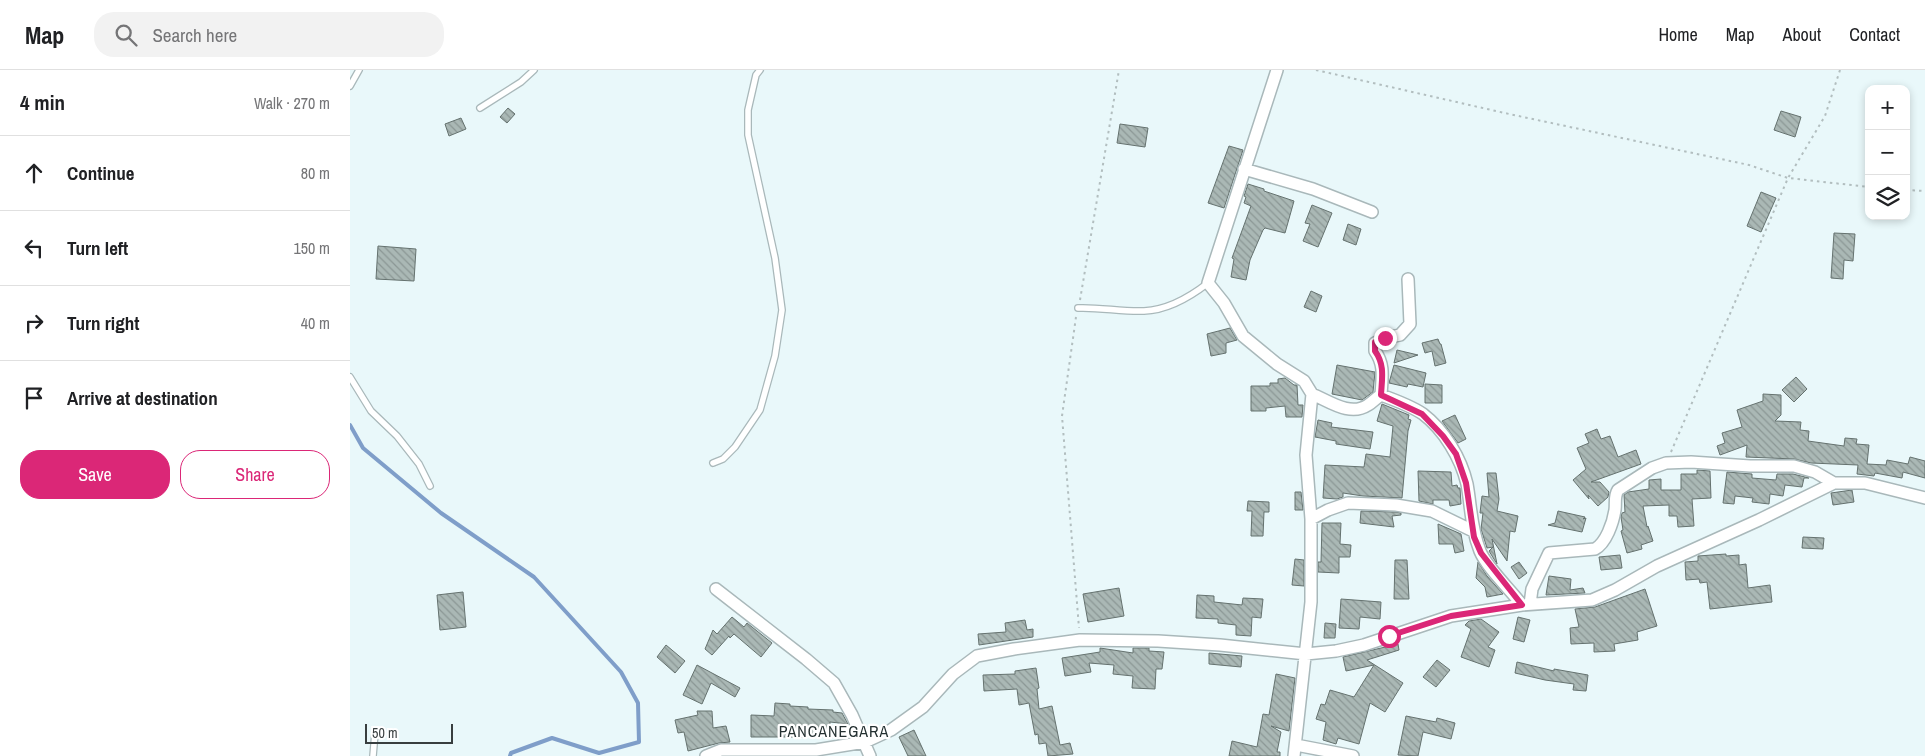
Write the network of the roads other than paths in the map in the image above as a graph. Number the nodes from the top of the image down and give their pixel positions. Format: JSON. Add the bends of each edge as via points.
{"nodes":[{"id":1,"x":359,"y":70,"type":"edge"},
{"id":2,"x":534,"y":70,"type":"edge"},
{"id":3,"x":760,"y":70,"type":"edge"},
{"id":4,"x":1277,"y":70,"type":"edge"},
{"id":5,"x":350,"y":86,"type":"edge"},
{"id":6,"x":480,"y":108,"type":"dead end"},
{"id":7,"x":1244,"y":169,"type":"junction"},
{"id":8,"x":1372,"y":212,"type":"dead end"},
{"id":9,"x":1408,"y":279,"type":"dead end"},
{"id":10,"x":1208,"y":283,"type":"junction"},
{"id":11,"x":1078,"y":308,"type":"road end"},
{"id":12,"x":350,"y":377,"type":"edge"},
{"id":13,"x":1312,"y":394,"type":"junction"},
{"id":14,"x":1381,"y":395,"type":"junction"},
{"id":15,"x":713,"y":463,"type":"dead end"},
{"id":16,"x":1834,"y":483,"type":"junction"},
{"id":17,"x":430,"y":486,"type":"dead end"},
{"id":18,"x":1925,"y":498,"type":"edge"},
{"id":19,"x":1311,"y":519,"type":"junction"},
{"id":20,"x":1473,"y":532,"type":"junction"},
{"id":21,"x":716,"y":589,"type":"dead end"},
{"id":22,"x":1526,"y":604,"type":"junction"},
{"id":23,"x":1306,"y":654,"type":"junction"},
{"id":24,"x":375,"y":733,"type":"dead end"},
{"id":25,"x":865,"y":742,"type":"junction"},
{"id":26,"x":1295,"y":751,"type":"edge"},
{"id":27,"x":740,"y":753,"type":"edge"},
{"id":28,"x":373,"y":756,"type":"edge"},
{"id":29,"x":706,"y":756,"type":"edge"},
{"id":30,"x":870,"y":756,"type":"edge"},
{"id":31,"x":1353,"y":756,"type":"edge"}],
"edges":[{"from":1,"to":5,"type":"lane"},
{"from":2,"to":6,"type":"lane"},
{"from":3,"to":15,"type":"lane","via":[[756,74],[748,110],[748,135],[775,258],[782,310],[775,356],[760,410],[734,447],[723,459]]},
{"from":4,"to":7,"type":"street"},
{"from":7,"to":8,"type":"street","via":[[1313,189]]},
{"from":7,"to":10,"type":"street"},
{"from":9,"to":14,"type":"street","via":[[1410,324],[1400,335],[1375,342],[1375,351],[1383,369]]},
{"from":10,"to":11,"type":"lane","via":[[1193,295],[1166,307],[1145,311]]},
{"from":10,"to":13,"type":"street","via":[[1243,336],[1304,381]]},
{"from":12,"to":17,"type":"lane","via":[[371,411],[419,464]]},
{"from":13,"to":14,"type":"street","via":[[1341,408],[1358,409],[1368,406]]},
{"from":13,"to":19,"type":"street","via":[[1306,455]]},
{"from":14,"to":20,"type":"street","via":[[1422,414],[1456,454],[1466,483]]},
{"from":16,"to":18,"type":"street","via":[[1865,483]]},
{"from":16,"to":22,"type":"street","via":[[1657,566],[1602,597]]},
{"from":16,"to":22,"type":"street","via":[[1794,466],[1691,462],[1666,463],[1652,468],[1618,490],[1613,518],[1600,546],[1549,553]]},
{"from":19,"to":20,"type":"street","via":[[1348,503],[1396,505],[1432,511]]},
{"from":19,"to":23,"type":"street","via":[[1311,602]]},
{"from":20,"to":22,"type":"street","via":[[1481,553]]},
{"from":21,"to":25,"type":"street","via":[[834,683]]},
{"from":22,"to":23,"type":"street","via":[[1451,616],[1364,645]]},
{"from":23,"to":25,"type":"street","via":[[1158,641],[1080,640],[977,656],[953,674],[923,708],[891,730]]},
{"from":23,"to":26,"type":"street"},
{"from":24,"to":28,"type":"lane"},
{"from":25,"to":27,"type":"street","via":[[816,750]]},
{"from":25,"to":30,"type":"street"},
{"from":26,"to":31,"type":"street"},
{"from":27,"to":29,"type":"street","via":[[721,750]]}]}
